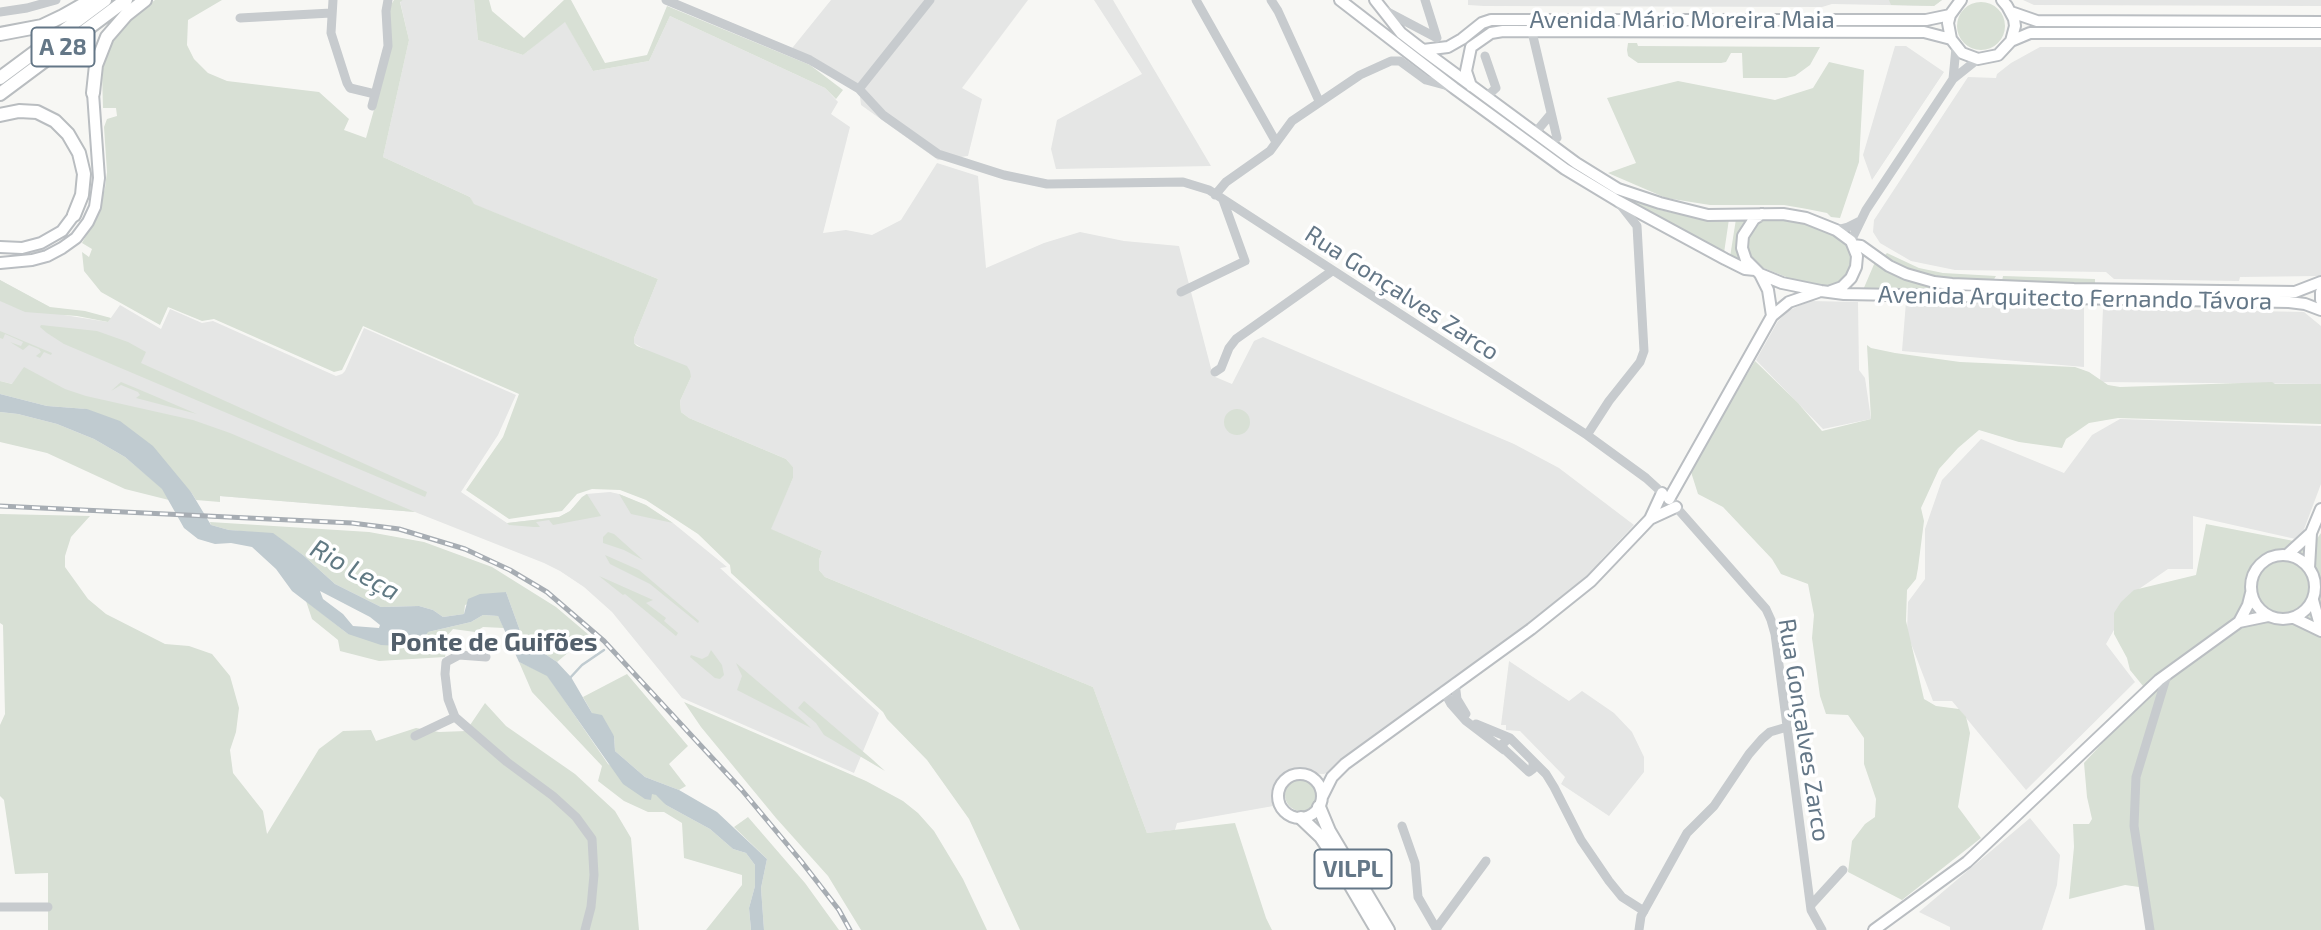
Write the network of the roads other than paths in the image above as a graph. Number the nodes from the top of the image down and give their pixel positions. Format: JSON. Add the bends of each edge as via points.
{"nodes":[{"id":1,"x":56,"y":0,"type":"edge"},
{"id":2,"x":91,"y":0,"type":"edge"},
{"id":3,"x":105,"y":0,"type":"edge"},
{"id":4,"x":126,"y":0,"type":"edge"},
{"id":5,"x":145,"y":0,"type":"edge"},
{"id":6,"x":333,"y":0,"type":"edge"},
{"id":7,"x":388,"y":0,"type":"edge"},
{"id":8,"x":666,"y":0,"type":"edge"},
{"id":9,"x":930,"y":0,"type":"edge"},
{"id":10,"x":1196,"y":0,"type":"edge"},
{"id":11,"x":1271,"y":0,"type":"edge"},
{"id":12,"x":1340,"y":0,"type":"edge"},
{"id":13,"x":1425,"y":0,"type":"edge"},
{"id":14,"x":1961,"y":0,"type":"edge"},
{"id":15,"x":2001,"y":0,"type":"edge"},
{"id":16,"x":1377,"y":4,"type":"edge"},
{"id":17,"x":0,"y":12,"type":"edge"},
{"id":18,"x":2011,"y":12,"type":"junction"},
{"id":19,"x":331,"y":13,"type":"junction"},
{"id":20,"x":1950,"y":15,"type":"junction"},
{"id":21,"x":240,"y":18,"type":"dead end"},
{"id":22,"x":2321,"y":22,"type":"edge"},
{"id":23,"x":1412,"y":25,"type":"junction"},
{"id":24,"x":1532,"y":32,"type":"junction"},
{"id":25,"x":1401,"y":33,"type":"junction"},
{"id":26,"x":2321,"y":33,"type":"edge"},
{"id":27,"x":0,"y":34,"type":"edge"},
{"id":28,"x":2011,"y":41,"type":"junction"},
{"id":29,"x":1953,"y":43,"type":"junction"},
{"id":30,"x":1423,"y":50,"type":"junction"},
{"id":31,"x":1485,"y":56,"type":"dead end"},
{"id":32,"x":1978,"y":59,"type":"junction"},
{"id":33,"x":0,"y":78,"type":"edge"},
{"id":34,"x":1953,"y":79,"type":"junction"},
{"id":35,"x":1471,"y":86,"type":"junction"},
{"id":36,"x":1454,"y":88,"type":"junction"},
{"id":37,"x":859,"y":89,"type":"junction"},
{"id":38,"x":93,"y":93,"type":"joint"},
{"id":39,"x":0,"y":94,"type":"edge"},
{"id":40,"x":375,"y":94,"type":"junction"},
{"id":41,"x":1486,"y":97,"type":"junction"},
{"id":42,"x":1319,"y":102,"type":"junction"},
{"id":43,"x":372,"y":106,"type":"dead end"},
{"id":44,"x":1551,"y":114,"type":"junction"},
{"id":45,"x":0,"y":115,"type":"edge"},
{"id":46,"x":1535,"y":134,"type":"junction"},
{"id":47,"x":1557,"y":138,"type":"dead end"},
{"id":48,"x":1276,"y":142,"type":"junction"},
{"id":49,"x":1219,"y":197,"type":"junction"},
{"id":50,"x":1618,"y":201,"type":"junction"},
{"id":51,"x":1762,"y":214,"type":"junction"},
{"id":52,"x":74,"y":215,"type":"joint"},
{"id":53,"x":1657,"y":221,"type":"junction"},
{"id":54,"x":1860,"y":221,"type":"junction"},
{"id":55,"x":1637,"y":226,"type":"junction"},
{"id":56,"x":1836,"y":230,"type":"junction"},
{"id":57,"x":1852,"y":243,"type":"junction"},
{"id":58,"x":0,"y":247,"type":"edge"},
{"id":59,"x":0,"y":263,"type":"edge"},
{"id":60,"x":1332,"y":271,"type":"junction"},
{"id":61,"x":1758,"y":272,"type":"junction"},
{"id":62,"x":2321,"y":282,"type":"edge"},
{"id":63,"x":1181,"y":292,"type":"dead end"},
{"id":64,"x":1825,"y":292,"type":"junction"},
{"id":65,"x":2321,"y":292,"type":"edge"},
{"id":66,"x":2321,"y":300,"type":"edge"},
{"id":67,"x":2321,"y":310,"type":"edge"},
{"id":68,"x":1772,"y":316,"type":"junction"},
{"id":69,"x":1215,"y":372,"type":"dead end"},
{"id":70,"x":1587,"y":435,"type":"junction"},
{"id":71,"x":1669,"y":499,"type":"junction"},
{"id":72,"x":2321,"y":509,"type":"edge"},
{"id":73,"x":1650,"y":519,"type":"junction"},
{"id":74,"x":2311,"y":533,"type":"junction"},
{"id":75,"x":2287,"y":555,"type":"junction"},
{"id":76,"x":2309,"y":568,"type":"junction"},
{"id":77,"x":2252,"y":591,"type":"junction"},
{"id":78,"x":2313,"y":600,"type":"junction"},
{"id":79,"x":2268,"y":615,"type":"junction"},
{"id":80,"x":2294,"y":618,"type":"junction"},
{"id":81,"x":2239,"y":622,"type":"junction"},
{"id":82,"x":2321,"y":630,"type":"edge"},
{"id":83,"x":486,"y":657,"type":"dead end"},
{"id":84,"x":2166,"y":675,"type":"junction"},
{"id":85,"x":1455,"y":683,"type":"junction"},
{"id":86,"x":1444,"y":691,"type":"junction"},
{"id":87,"x":1427,"y":703,"type":"junction"},
{"id":88,"x":1451,"y":704,"type":"junction"},
{"id":89,"x":454,"y":717,"type":"junction"},
{"id":90,"x":1787,"y":727,"type":"junction"},
{"id":91,"x":415,"y":736,"type":"dead end"},
{"id":92,"x":1510,"y":738,"type":"junction"},
{"id":93,"x":1508,"y":754,"type":"junction"},
{"id":94,"x":1533,"y":761,"type":"junction"},
{"id":95,"x":1345,"y":764,"type":"junction"},
{"id":96,"x":1529,"y":772,"type":"junction"},
{"id":97,"x":1309,"y":775,"type":"junction"},
{"id":98,"x":1320,"y":802,"type":"junction"},
{"id":99,"x":1561,"y":803,"type":"junction"},
{"id":100,"x":1301,"y":818,"type":"junction"},
{"id":101,"x":1402,"y":826,"type":"dead end"},
{"id":102,"x":1486,"y":861,"type":"dead end"},
{"id":103,"x":1843,"y":870,"type":"dead end"},
{"id":104,"x":1811,"y":905,"type":"junction"},
{"id":105,"x":0,"y":907,"type":"edge"},
{"id":106,"x":48,"y":907,"type":"dead end"},
{"id":107,"x":1644,"y":911,"type":"junction"},
{"id":108,"x":585,"y":930,"type":"edge"},
{"id":109,"x":1377,"y":930,"type":"edge"},
{"id":110,"x":1388,"y":930,"type":"edge"},
{"id":111,"x":1437,"y":930,"type":"edge"},
{"id":112,"x":1639,"y":930,"type":"edge"},
{"id":113,"x":1822,"y":930,"type":"edge"},
{"id":114,"x":1874,"y":930,"type":"edge"},
{"id":115,"x":2150,"y":930,"type":"edge"}],
"edges":[{"from":1,"to":17,"type":"street"},
{"from":2,"to":27,"type":"highway","via":[[42,26]]},
{"from":3,"to":33,"type":"highway","number":"A 28"},
{"from":4,"to":39,"type":"highway","number":"A 28"},
{"from":5,"to":38,"type":"highway","via":[[107,37],[96,65]]},
{"from":6,"to":19,"type":"street"},
{"from":7,"to":40,"type":"street","via":[[388,46]]},
{"from":8,"to":37,"type":"street","name":"Rua Gonçalves Zarco","via":[[810,60]]},
{"from":9,"to":37,"type":"street"},
{"from":10,"to":48,"type":"street"},
{"from":11,"to":42,"type":"street"},
{"from":12,"to":36,"type":"main road","name":"Avenida Arquitecto Fernando Távora"},
{"from":13,"to":23,"type":"street","via":[[1437,38]]},
{"from":14,"to":20,"type":"main road"},
{"from":15,"to":18,"type":"main road"},
{"from":16,"to":23,"type":"street"},
{"from":16,"to":25,"type":"main road","name":"Avenida Arquitecto Fernando Távora"},
{"from":18,"to":22,"type":"main road","via":[[2043,21]]},
{"from":18,"to":28,"type":"main road","via":[[2015,26]]},
{"from":19,"to":21,"type":"street"},
{"from":19,"to":40,"type":"street","via":[[333,43],[347,83],[350,88]]},
{"from":20,"to":29,"type":"main road","via":[[1948,31]]},
{"from":20,"to":30,"type":"main road","name":"Avenida Mário Moreira Maia","via":[[1927,20],[1491,20],[1448,47]]},
{"from":23,"to":25,"type":"street"},
{"from":24,"to":29,"type":"main road","name":"Avenida Mário Moreira Maia","via":[[1924,32]]},
{"from":24,"to":35,"type":"main road","name":"Avenida Mário Moreira Maia","via":[[1491,33],[1478,40],[1467,58]]},
{"from":24,"to":44,"type":"street"},
{"from":25,"to":30,"type":"main road","name":"Avenida Arquitecto Fernando Távora"},
{"from":26,"to":28,"type":"main road","via":[[2030,33]]},
{"from":28,"to":32,"type":"main road","via":[[1998,55]]},
{"from":29,"to":32,"type":"main road","name":"Avenida Mário Moreira Maia","via":[[1962,53]]},
{"from":29,"to":34,"type":"street"},
{"from":30,"to":35,"type":"main road","name":"Avenida Arquitecto Fernando Távora"},
{"from":31,"to":41,"type":"street","via":[[1496,88]]},
{"from":32,"to":34,"type":"street"},
{"from":34,"to":54,"type":"street"},
{"from":35,"to":41,"type":"main road","name":"Avenida Arquitecto Fernando Távora"},
{"from":36,"to":42,"type":"street","via":[[1426,80],[1394,60],[1360,75]]},
{"from":36,"to":50,"type":"main road","name":"Avenida Arquitecto Fernando Távora","via":[[1565,169]]},
{"from":37,"to":49,"type":"street","name":"Rua Gonçalves Zarco","via":[[883,115],[938,154],[1003,175],[1047,184],[1183,182]]},
{"from":38,"to":59,"type":"main road","via":[[99,178],[88,222],[76,238],[47,256]]},
{"from":40,"to":43,"type":"street"},
{"from":41,"to":46,"type":"main road","name":"Avenida Arquitecto Fernando Távora"},
{"from":42,"to":48,"type":"street","via":[[1292,121]]},
{"from":44,"to":46,"type":"street"},
{"from":44,"to":47,"type":"street"},
{"from":45,"to":52,"type":"highway","via":[[37,112],[68,134],[84,174]]},
{"from":46,"to":51,"type":"main road","name":"Avenida Arquitecto Fernando Távora","via":[[1618,189],[1708,215]]},
{"from":48,"to":49,"type":"street","via":[[1226,182]]},
{"from":49,"to":60,"type":"street","name":"Rua Gonçalves Zarco"},
{"from":49,"to":63,"type":"street","via":[[1245,261]]},
{"from":50,"to":53,"type":"main road","name":"Avenida Arquitecto Fernando Távora"},
{"from":50,"to":55,"type":"street"},
{"from":51,"to":56,"type":"main road","name":"Avenida Arquitecto Fernando Távora","via":[[1806,218]]},
{"from":51,"to":61,"type":"main road","via":[[1743,236],[1742,248]]},
{"from":52,"to":58,"type":"main road","via":[[62,231],[41,243]]},
{"from":53,"to":55,"type":"street"},
{"from":53,"to":61,"type":"main road","name":"Avenida Arquitecto Fernando Távora","via":[[1725,260]]},
{"from":54,"to":56,"type":"street"},
{"from":54,"to":57,"type":"street"},
{"from":55,"to":70,"type":"street","via":[[1643,357]]},
{"from":56,"to":57,"type":"main road","name":"Avenida Arquitecto Fernando Távora"},
{"from":57,"to":62,"type":"main road","name":"Avenida Arquitecto Fernando Távora","via":[[1906,274],[1952,284],[2295,292]]},
{"from":57,"to":64,"type":"main road","name":"Avenida Arquitecto Fernando Távora","via":[[1857,256],[1851,278],[1842,287]]},
{"from":60,"to":69,"type":"street","via":[[1236,339]]},
{"from":60,"to":70,"type":"street","name":"Rua Gonçalves Zarco"},
{"from":61,"to":64,"type":"main road","name":"Avenida Arquitecto Fernando Távora","via":[[1782,283]]},
{"from":61,"to":68,"type":"main road","via":[[1768,290]]},
{"from":64,"to":67,"type":"main road","name":"Avenida Arquitecto Fernando Távora","via":[[2289,302]]},
{"from":64,"to":68,"type":"main road","via":[[1789,302]]},
{"from":65,"to":66,"type":"main road"},
{"from":68,"to":71,"type":"main road"},
{"from":70,"to":71,"type":"street","name":"Rua Gonçalves Zarco"},
{"from":71,"to":73,"type":"main road"},
{"from":71,"to":73,"type":"main road"},
{"from":71,"to":90,"type":"street","name":"Rua Gonçalves Zarco","via":[[1766,609],[1775,634]]},
{"from":72,"to":74,"type":"main road"},
{"from":73,"to":85,"type":"main road","via":[[1591,581]]},
{"from":74,"to":75,"type":"main road"},
{"from":74,"to":76,"type":"main road"},
{"from":75,"to":76,"type":"main road"},
{"from":75,"to":77,"type":"main road","via":[[2258,567]]},
{"from":76,"to":78,"type":"main road","via":[[2316,584]]},
{"from":77,"to":79,"type":"main road","via":[[2257,607]]},
{"from":77,"to":81,"type":"main road"},
{"from":78,"to":80,"type":"main road"},
{"from":78,"to":82,"type":"main road"},
{"from":79,"to":80,"type":"main road"},
{"from":79,"to":81,"type":"main road"},
{"from":80,"to":82,"type":"main road"},
{"from":81,"to":84,"type":"main road"},
{"from":83,"to":89,"type":"street","via":[[459,655],[446,662]]},
{"from":84,"to":114,"type":"main road","via":[[1968,862]]},
{"from":84,"to":115,"type":"street","via":[[2136,777],[2134,825]]},
{"from":85,"to":86,"type":"main road"},
{"from":85,"to":92,"type":"street","via":[[1457,699],[1478,726]]},
{"from":86,"to":87,"type":"main road"},
{"from":86,"to":88,"type":"street"},
{"from":87,"to":88,"type":"street"},
{"from":87,"to":95,"type":"main road"},
{"from":88,"to":93,"type":"street"},
{"from":89,"to":91,"type":"street"},
{"from":89,"to":108,"type":"street","via":[[553,796],[592,839],[592,907]]},
{"from":90,"to":104,"type":"street","name":"Rua Gonçalves Zarco"},
{"from":90,"to":107,"type":"street","via":[[1762,739],[1714,806],[1687,833]]},
{"from":92,"to":93,"type":"street","via":[[1503,744]]},
{"from":92,"to":94,"type":"street"},
{"from":93,"to":96,"type":"street"},
{"from":94,"to":96,"type":"street"},
{"from":94,"to":99,"type":"street"},
{"from":95,"to":97,"type":"main road"},
{"from":95,"to":98,"type":"main road","via":[[1332,777]]},
{"from":96,"to":99,"type":"street"},
{"from":97,"to":98,"type":"main road","via":[[1321,788]]},
{"from":97,"to":100,"type":"main road","via":[[1288,777],[1277,795],[1282,810]]},
{"from":98,"to":100,"type":"main road","via":[[1312,815]]},
{"from":98,"to":110,"type":"highway","number":"VILPL","via":[[1329,831]]},
{"from":99,"to":107,"type":"street","via":[[1609,881],[1622,897]]},
{"from":100,"to":109,"type":"highway","number":"VILPL","via":[[1321,837]]},
{"from":101,"to":111,"type":"street","via":[[1415,863],[1418,897]]},
{"from":102,"to":111,"type":"street"},
{"from":103,"to":104,"type":"street"},
{"from":104,"to":113,"type":"street","name":"Rua Gonçalves Zarco"},
{"from":105,"to":106,"type":"street"},
{"from":107,"to":112,"type":"street"}]}
